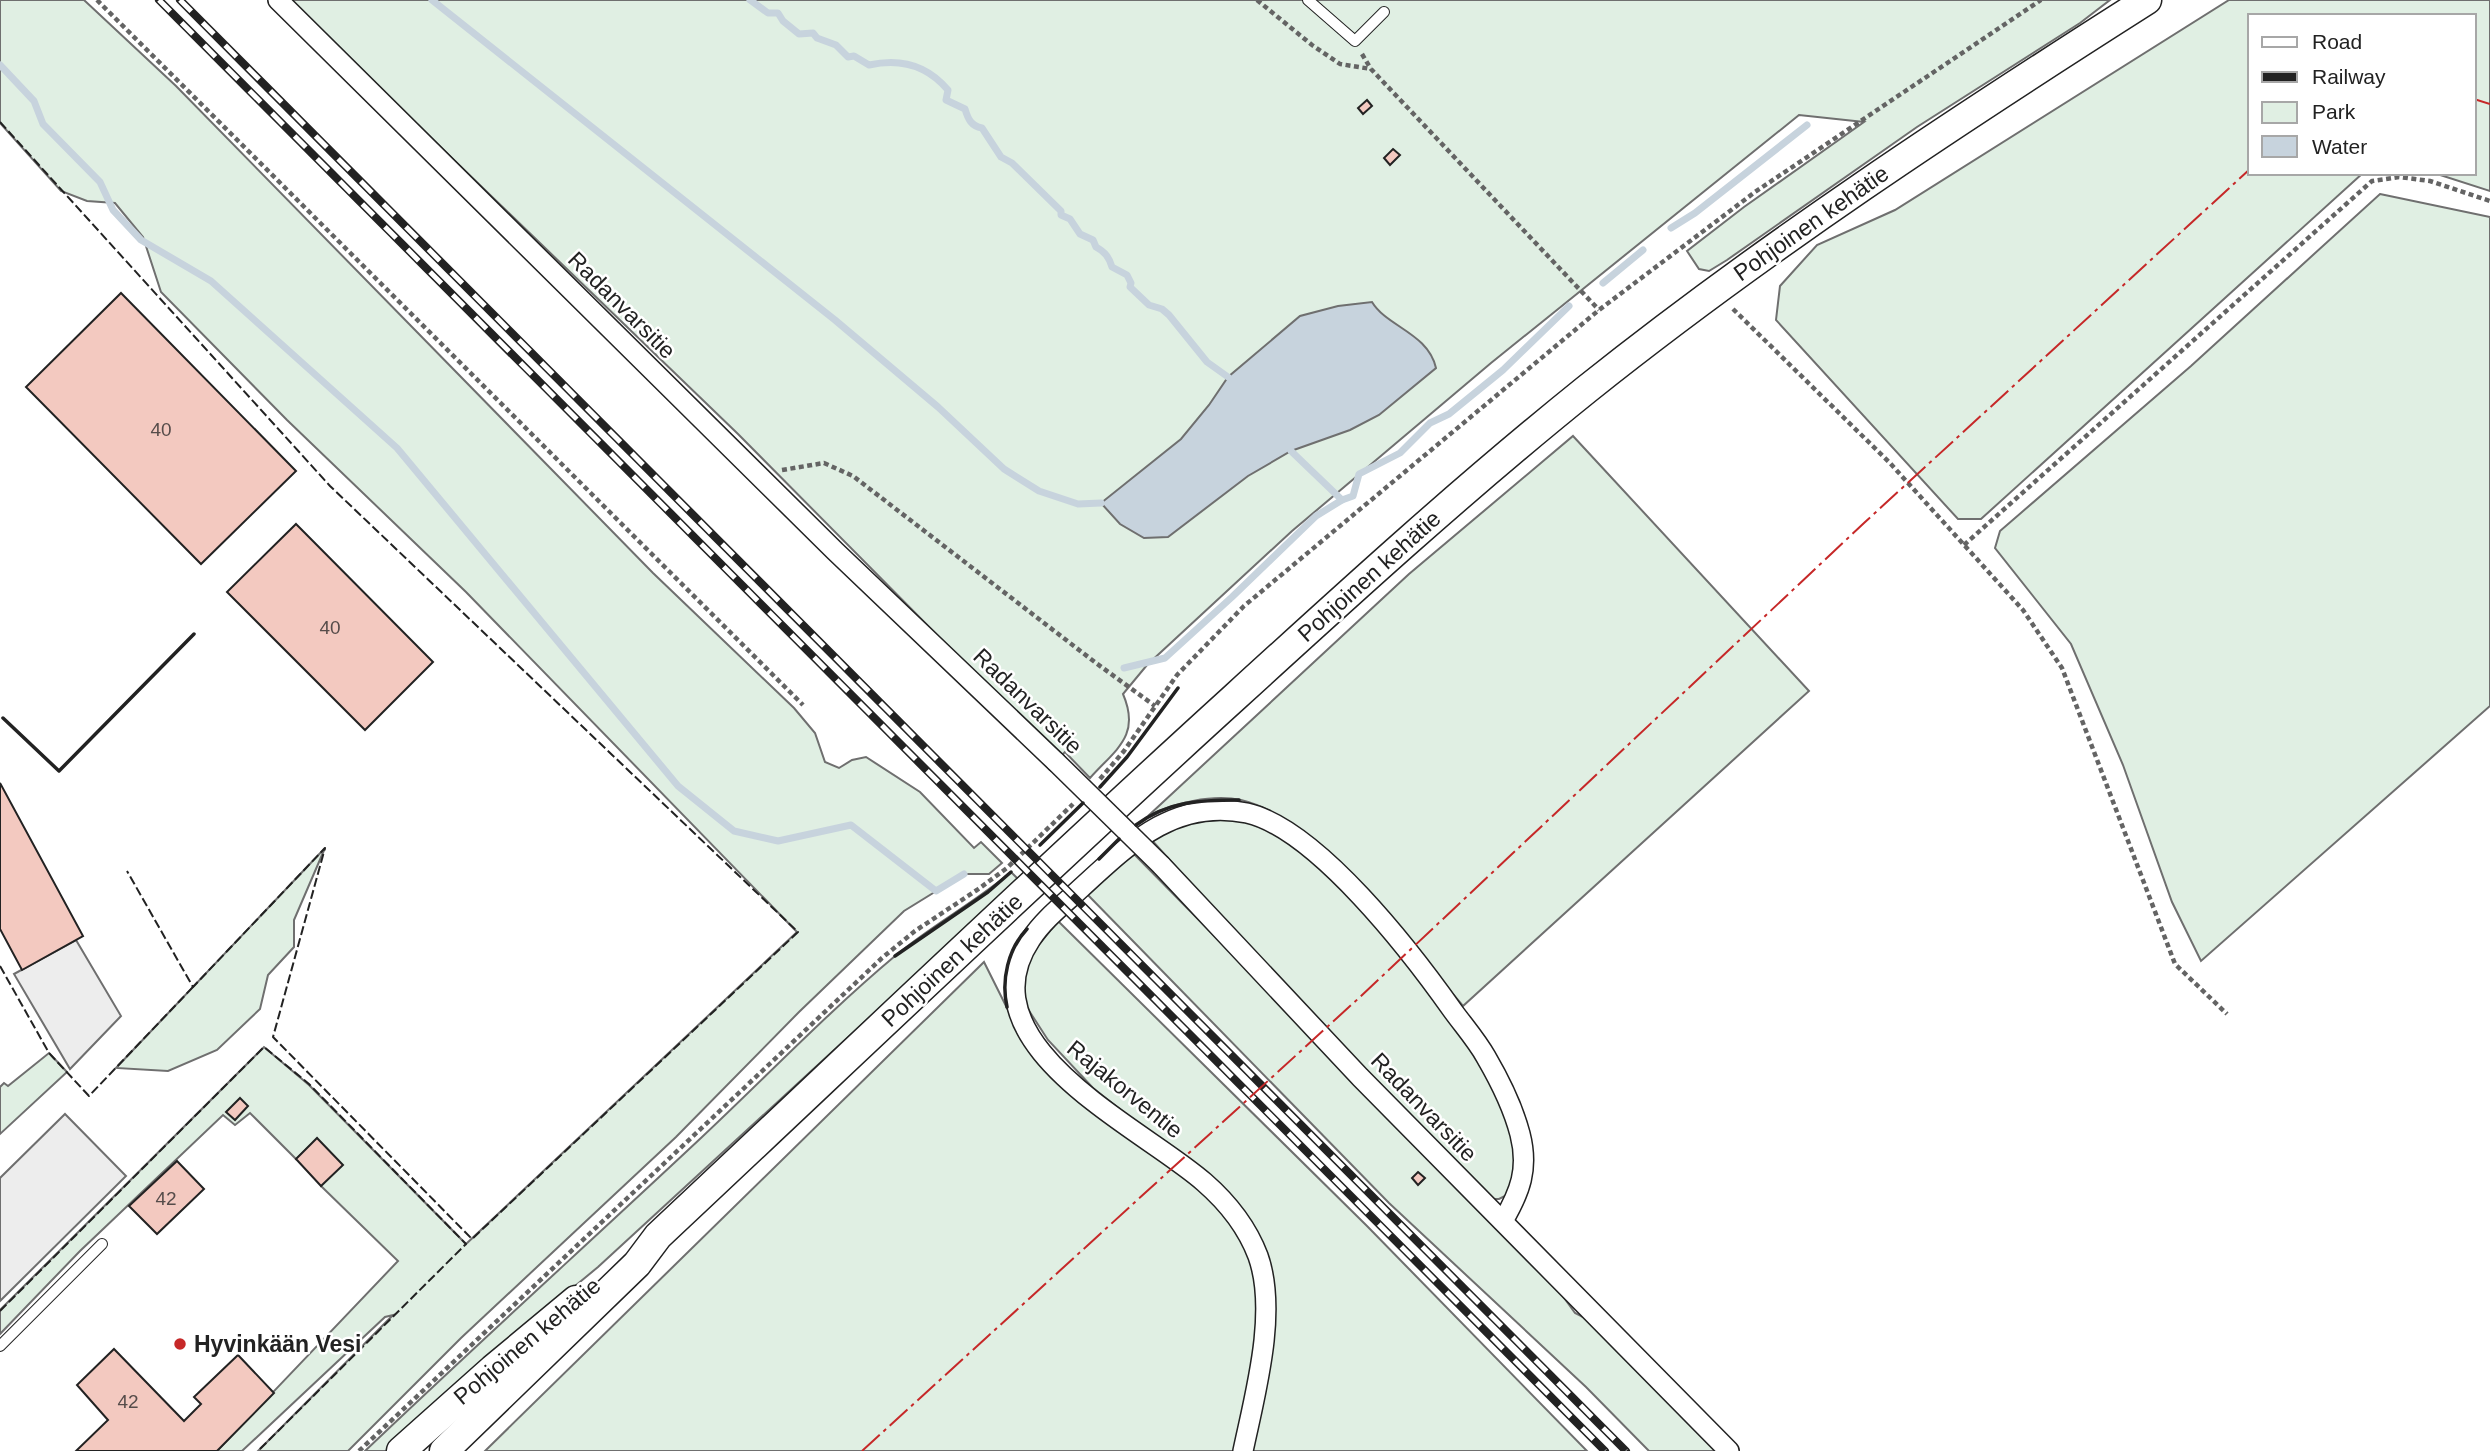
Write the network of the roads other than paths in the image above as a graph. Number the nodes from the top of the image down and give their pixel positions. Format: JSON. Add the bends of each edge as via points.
{"nodes":[{"id":1,"x":278,"y":0,"type":"edge"},
{"id":2,"x":1308,"y":0,"type":"edge"},
{"id":3,"x":2147,"y":0,"type":"edge"},
{"id":4,"x":1384,"y":12,"type":"dead end"},
{"id":5,"x":1503,"y":1221,"type":"junction"},
{"id":6,"x":658,"y":1236,"type":"junction"},
{"id":7,"x":102,"y":1244,"type":"dead end"},
{"id":8,"x":0,"y":1346,"type":"edge"},
{"id":9,"x":401,"y":1451,"type":"edge"},
{"id":10,"x":444,"y":1451,"type":"edge"},
{"id":11,"x":1243,"y":1451,"type":"edge"},
{"id":12,"x":1730,"y":1451,"type":"edge"}],
"edges":[{"from":1,"to":5,"type":"street","name":"Radanvarsitie","bridge":true,"via":[[835,551],[1161,865]]},
{"from":2,"to":4,"type":"lane","via":[[1355,41]]},
{"from":3,"to":6,"type":"main road","name":"Pohjoinen kehätie","via":[[1971,112],[1715,291],[1460,495],[1027,890]]},
{"from":5,"to":11,"type":"street","name":"Rajakorventie","via":[[1519,1194],[1524,1165],[1521,1136],[1507,1096],[1485,1054],[1425,971],[1316,853],[1262,818],[1211,810],[1156,826],[1108,864],[1033,935],[1016,974],[1015,1006],[1045,1057],[1070,1083],[1204,1182],[1246,1229],[1259,1258],[1266,1294],[1260,1372]]},
{"from":5,"to":12,"type":"street","name":"Radanvarsitie"},
{"from":6,"to":9,"type":"main road","name":"Pohjoinen kehätie","via":[[628,1254]]},
{"from":6,"to":10,"type":"main road","name":"Pohjoinen kehätie","via":[[637,1264]]},
{"from":7,"to":8,"type":"lane"}]}
